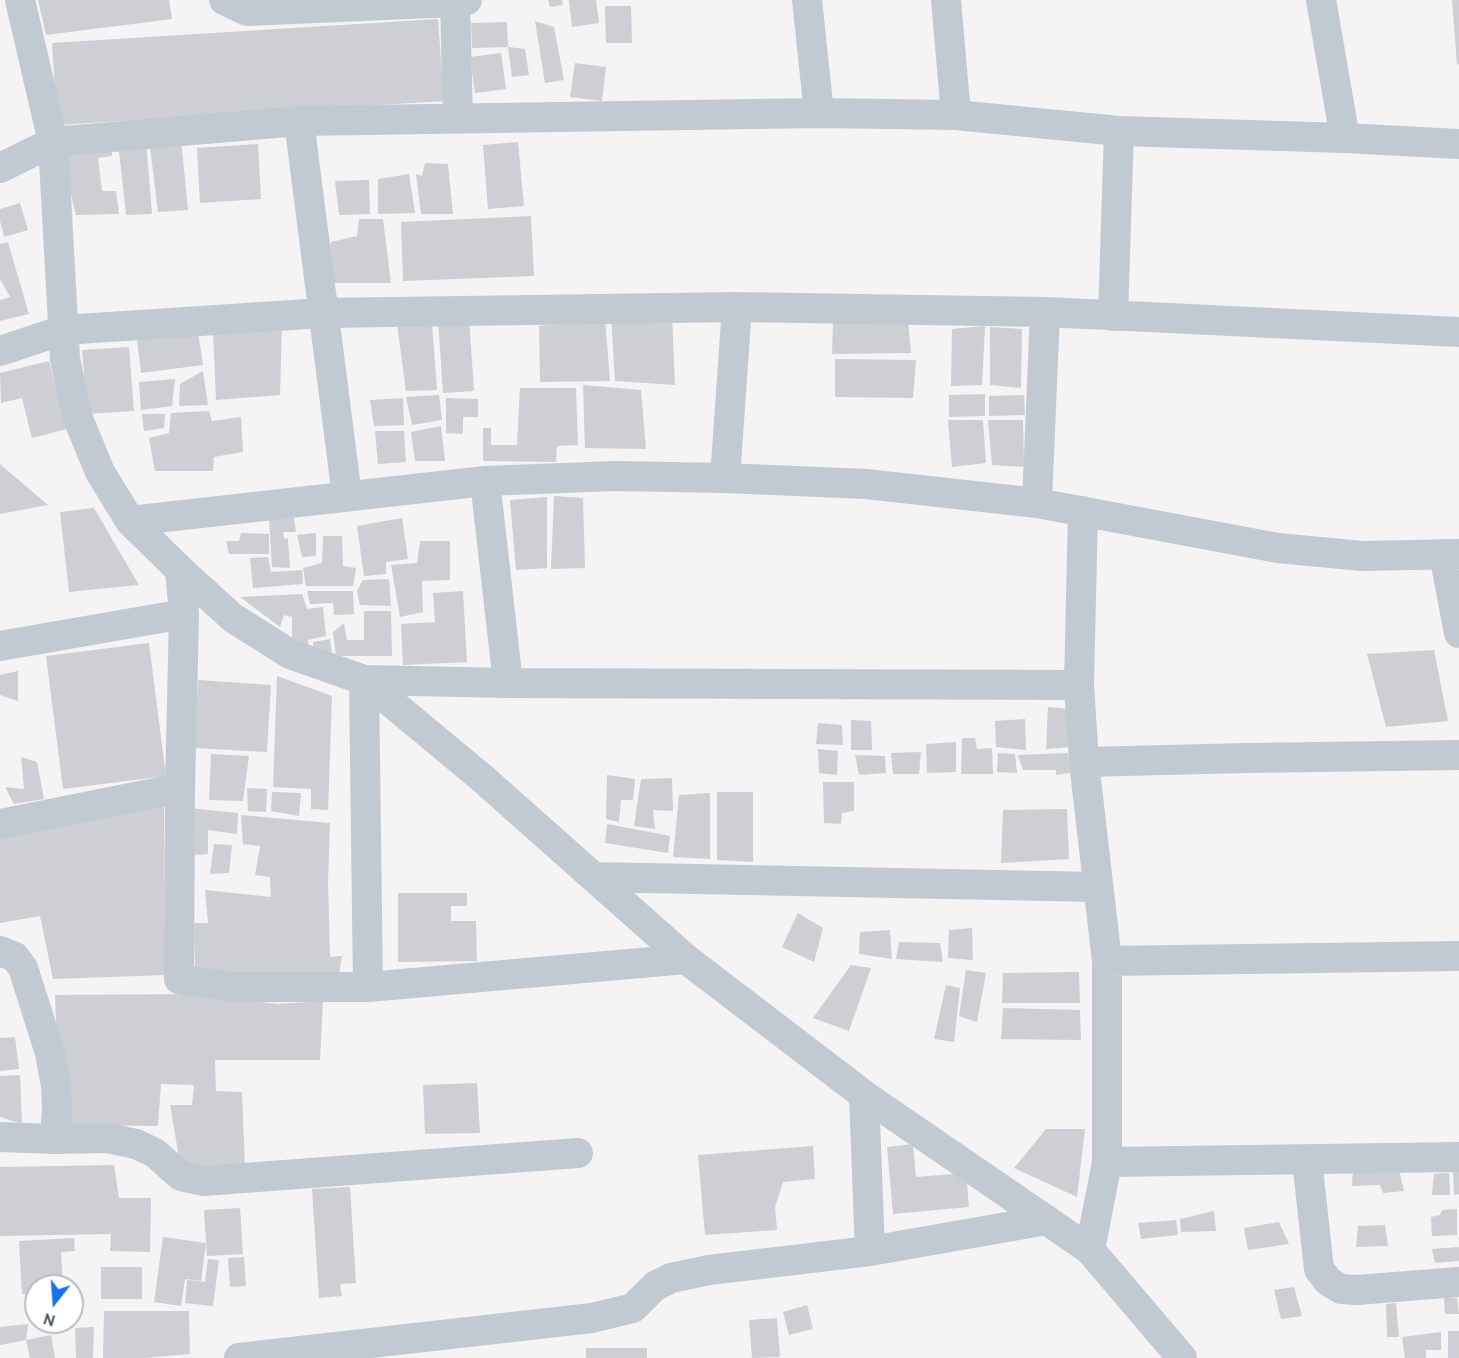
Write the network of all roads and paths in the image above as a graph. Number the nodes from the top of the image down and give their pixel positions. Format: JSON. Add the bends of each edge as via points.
{"nodes":[{"id":1,"x":20,"y":0,"type":"edge"},
{"id":2,"x":224,"y":0,"type":"edge"},
{"id":3,"x":807,"y":0,"type":"edge"},
{"id":4,"x":946,"y":0,"type":"edge"},
{"id":5,"x":1322,"y":0,"type":"edge"},
{"id":6,"x":461,"y":1,"type":"edge"},
{"id":7,"x":819,"y":113,"type":"junction"},
{"id":8,"x":956,"y":116,"type":"junction"},
{"id":9,"x":458,"y":119,"type":"junction"},
{"id":10,"x":299,"y":121,"type":"junction"},
{"id":11,"x":1119,"y":131,"type":"junction"},
{"id":12,"x":1345,"y":138,"type":"junction"},
{"id":13,"x":53,"y":142,"type":"junction"},
{"id":14,"x":1459,"y":144,"type":"edge"},
{"id":15,"x":0,"y":168,"type":"edge"},
{"id":16,"x":737,"y":307,"type":"junction"},
{"id":17,"x":1045,"y":312,"type":"junction"},
{"id":18,"x":323,"y":313,"type":"junction"},
{"id":19,"x":1113,"y":316,"type":"junction"},
{"id":20,"x":63,"y":330,"type":"junction"},
{"id":21,"x":1459,"y":332,"type":"edge"},
{"id":22,"x":0,"y":351,"type":"edge"},
{"id":23,"x":725,"y":478,"type":"junction"},
{"id":24,"x":485,"y":481,"type":"junction"},
{"id":25,"x":347,"y":496,"type":"junction"},
{"id":26,"x":1037,"y":503,"type":"junction"},
{"id":27,"x":1083,"y":511,"type":"junction"},
{"id":28,"x":130,"y":521,"type":"junction"},
{"id":29,"x":1451,"y":554,"type":"edge"},
{"id":30,"x":180,"y":570,"type":"junction"},
{"id":31,"x":184,"y":614,"type":"junction"},
{"id":32,"x":1459,"y":633,"type":"edge"},
{"id":33,"x":0,"y":646,"type":"edge"},
{"id":34,"x":364,"y":680,"type":"junction"},
{"id":35,"x":508,"y":682,"type":"junction"},
{"id":36,"x":1078,"y":685,"type":"junction"},
{"id":37,"x":1459,"y":755,"type":"edge"},
{"id":38,"x":1084,"y":762,"type":"junction"},
{"id":39,"x":180,"y":788,"type":"junction"},
{"id":40,"x":0,"y":824,"type":"edge"},
{"id":41,"x":595,"y":877,"type":"junction"},
{"id":42,"x":1097,"y":887,"type":"junction"},
{"id":43,"x":0,"y":951,"type":"edge"},
{"id":44,"x":1459,"y":956,"type":"edge"},
{"id":45,"x":687,"y":958,"type":"junction"},
{"id":46,"x":1107,"y":961,"type":"junction"},
{"id":47,"x":368,"y":987,"type":"junction"},
{"id":48,"x":864,"y":1095,"type":"junction"},
{"id":49,"x":0,"y":1137,"type":"edge"},
{"id":50,"x":55,"y":1139,"type":"junction"},
{"id":51,"x":578,"y":1153,"type":"dead end"},
{"id":52,"x":1459,"y":1156,"type":"edge"},
{"id":53,"x":1307,"y":1160,"type":"junction"},
{"id":54,"x":1107,"y":1162,"type":"junction"},
{"id":55,"x":1047,"y":1220,"type":"junction"},
{"id":56,"x":1090,"y":1250,"type":"junction"},
{"id":57,"x":870,"y":1251,"type":"junction"},
{"id":58,"x":1459,"y":1282,"type":"edge"},
{"id":59,"x":239,"y":1358,"type":"edge"},
{"id":60,"x":1182,"y":1358,"type":"edge"}],
"edges":[{"from":1,"to":13,"type":"street"},
{"from":2,"to":6,"type":"street","via":[[247,11]]},
{"from":3,"to":7,"type":"street"},
{"from":4,"to":8,"type":"street"},
{"from":5,"to":12,"type":"street"},
{"from":6,"to":9,"type":"street"},
{"from":7,"to":8,"type":"street"},
{"from":7,"to":9,"type":"street"},
{"from":8,"to":11,"type":"street"},
{"from":9,"to":10,"type":"street"},
{"from":10,"to":13,"type":"street"},
{"from":10,"to":18,"type":"street"},
{"from":11,"to":12,"type":"street"},
{"from":11,"to":19,"type":"street"},
{"from":12,"to":14,"type":"street"},
{"from":13,"to":15,"type":"street"},
{"from":13,"to":20,"type":"street"},
{"from":16,"to":17,"type":"street"},
{"from":16,"to":18,"type":"street"},
{"from":16,"to":23,"type":"street"},
{"from":17,"to":19,"type":"street"},
{"from":17,"to":26,"type":"street"},
{"from":18,"to":20,"type":"street"},
{"from":18,"to":25,"type":"street"},
{"from":19,"to":21,"type":"street"},
{"from":20,"to":22,"type":"street"},
{"from":20,"to":28,"type":"street","via":[[65,359],[78,416],[100,472]]},
{"from":23,"to":24,"type":"street","via":[[616,476]]},
{"from":23,"to":26,"type":"street","via":[[866,484]]},
{"from":24,"to":25,"type":"street"},
{"from":24,"to":35,"type":"street"},
{"from":25,"to":28,"type":"street"},
{"from":26,"to":27,"type":"street"},
{"from":27,"to":29,"type":"street","via":[[1278,548],[1362,556]]},
{"from":27,"to":36,"type":"street"},
{"from":28,"to":30,"type":"street"},
{"from":29,"to":32,"type":"street"},
{"from":30,"to":31,"type":"street"},
{"from":30,"to":34,"type":"street","via":[[233,618],[290,654]]},
{"from":31,"to":33,"type":"street"},
{"from":31,"to":39,"type":"street"},
{"from":34,"to":35,"type":"street"},
{"from":34,"to":41,"type":"street"},
{"from":34,"to":47,"type":"street"},
{"from":35,"to":36,"type":"street"},
{"from":36,"to":38,"type":"street"},
{"from":37,"to":38,"type":"street"},
{"from":38,"to":42,"type":"street"},
{"from":39,"to":40,"type":"street"},
{"from":39,"to":47,"type":"street","via":[[179,979],[233,987]]},
{"from":41,"to":42,"type":"street"},
{"from":41,"to":45,"type":"street"},
{"from":42,"to":46,"type":"street"},
{"from":43,"to":50,"type":"street","via":[[15,957],[23,968],[50,1053],[56,1097]]},
{"from":44,"to":46,"type":"street"},
{"from":45,"to":47,"type":"street"},
{"from":45,"to":48,"type":"street"},
{"from":46,"to":54,"type":"street"},
{"from":48,"to":55,"type":"street"},
{"from":48,"to":57,"type":"street"},
{"from":49,"to":50,"type":"street"},
{"from":50,"to":51,"type":"street","via":[[107,1138],[136,1144],[155,1153],[181,1176],[204,1181]]},
{"from":52,"to":53,"type":"street"},
{"from":53,"to":54,"type":"street"},
{"from":53,"to":58,"type":"street","via":[[1319,1269],[1328,1281],[1341,1289],[1357,1290]]},
{"from":54,"to":56,"type":"street"},
{"from":55,"to":56,"type":"street"},
{"from":55,"to":57,"type":"street"},
{"from":56,"to":60,"type":"street"},
{"from":57,"to":59,"type":"street","via":[[671,1278],[655,1286],[633,1308],[592,1318]]}]}
